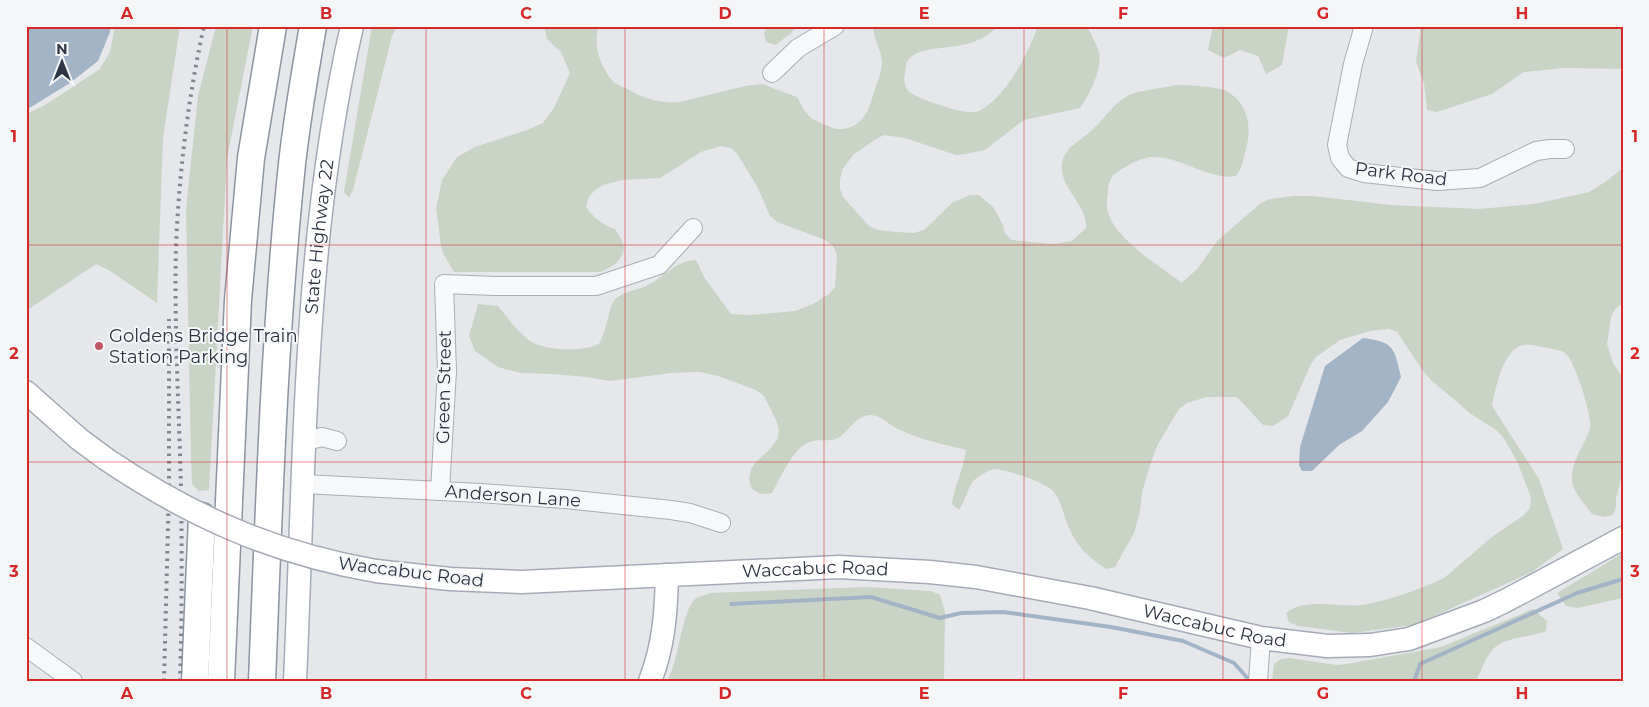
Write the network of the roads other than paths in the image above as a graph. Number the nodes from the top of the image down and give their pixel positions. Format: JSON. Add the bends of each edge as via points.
{"nodes":[{"id":1,"x":273,"y":26,"type":"edge"},
{"id":2,"x":313,"y":26,"type":"edge"},
{"id":3,"x":352,"y":26,"type":"edge"},
{"id":4,"x":834,"y":26,"type":"edge"},
{"id":5,"x":1364,"y":26,"type":"edge"},
{"id":6,"x":772,"y":73,"type":"dead end"},
{"id":7,"x":1565,"y":149,"type":"dead end"},
{"id":8,"x":693,"y":228,"type":"dead end"},
{"id":9,"x":26,"y":392,"type":"edge"},
{"id":10,"x":306,"y":441,"type":"junction"},
{"id":11,"x":337,"y":441,"type":"dead end"},
{"id":12,"x":304,"y":484,"type":"junction"},
{"id":13,"x":440,"y":491,"type":"junction"},
{"id":14,"x":202,"y":516,"type":"junction"},
{"id":15,"x":721,"y":523,"type":"dead end"},
{"id":16,"x":1623,"y":538,"type":"edge"},
{"id":17,"x":667,"y":575,"type":"junction"},
{"id":18,"x":1261,"y":638,"type":"junction"},
{"id":19,"x":26,"y":647,"type":"edge"},
{"id":20,"x":73,"y":681,"type":"edge"},
{"id":21,"x":195,"y":681,"type":"edge"},
{"id":22,"x":221,"y":681,"type":"edge"},
{"id":23,"x":262,"y":681,"type":"edge"},
{"id":24,"x":295,"y":681,"type":"edge"},
{"id":25,"x":650,"y":681,"type":"edge"},
{"id":26,"x":1258,"y":681,"type":"edge"}],
"edges":[{"from":1,"to":22,"type":"highway","via":[[252,158],[240,282]]},
{"from":2,"to":23,"type":"highway","via":[[292,163],[281,294]]},
{"from":3,"to":10,"type":"main road","name":"State Highway 22","via":[[320,221],[311,321]]},
{"from":4,"to":6,"type":"street","via":[[798,48]]},
{"from":5,"to":7,"type":"street","name":"Park Road","via":[[1337,145],[1340,158],[1348,168],[1364,173],[1458,181],[1480,178],[1536,152]]},
{"from":8,"to":13,"type":"street","name":"Green Street","via":[[660,266],[596,286],[444,284],[447,371]]},
{"from":9,"to":14,"type":"main road","name":"Waccabuc Road","bridge":true,"via":[[106,459]]},
{"from":10,"to":11,"type":"street","via":[[322,436]]},
{"from":10,"to":12,"type":"main road","name":"State Highway 22"},
{"from":12,"to":13,"type":"street","name":"Anderson Lane"},
{"from":12,"to":24,"type":"main road","name":"State Highway 22"},
{"from":13,"to":15,"type":"street","name":"Anderson Lane","via":[[556,498],[671,510]]},
{"from":14,"to":17,"type":"main road","name":"Waccabuc Road","bridge":true,"via":[[272,546],[310,558],[376,571],[450,580],[504,582]]},
{"from":14,"to":21,"type":"highway"},
{"from":16,"to":18,"type":"main road","name":"Waccabuc Road","via":[[1484,611],[1408,639],[1370,645],[1327,646]]},
{"from":17,"to":18,"type":"main road","name":"Waccabuc Road","via":[[839,567],[930,572],[1090,598]]},
{"from":17,"to":25,"type":"main road","via":[[663,634]]},
{"from":18,"to":26,"type":"street"},
{"from":19,"to":20,"type":"street"}]}
